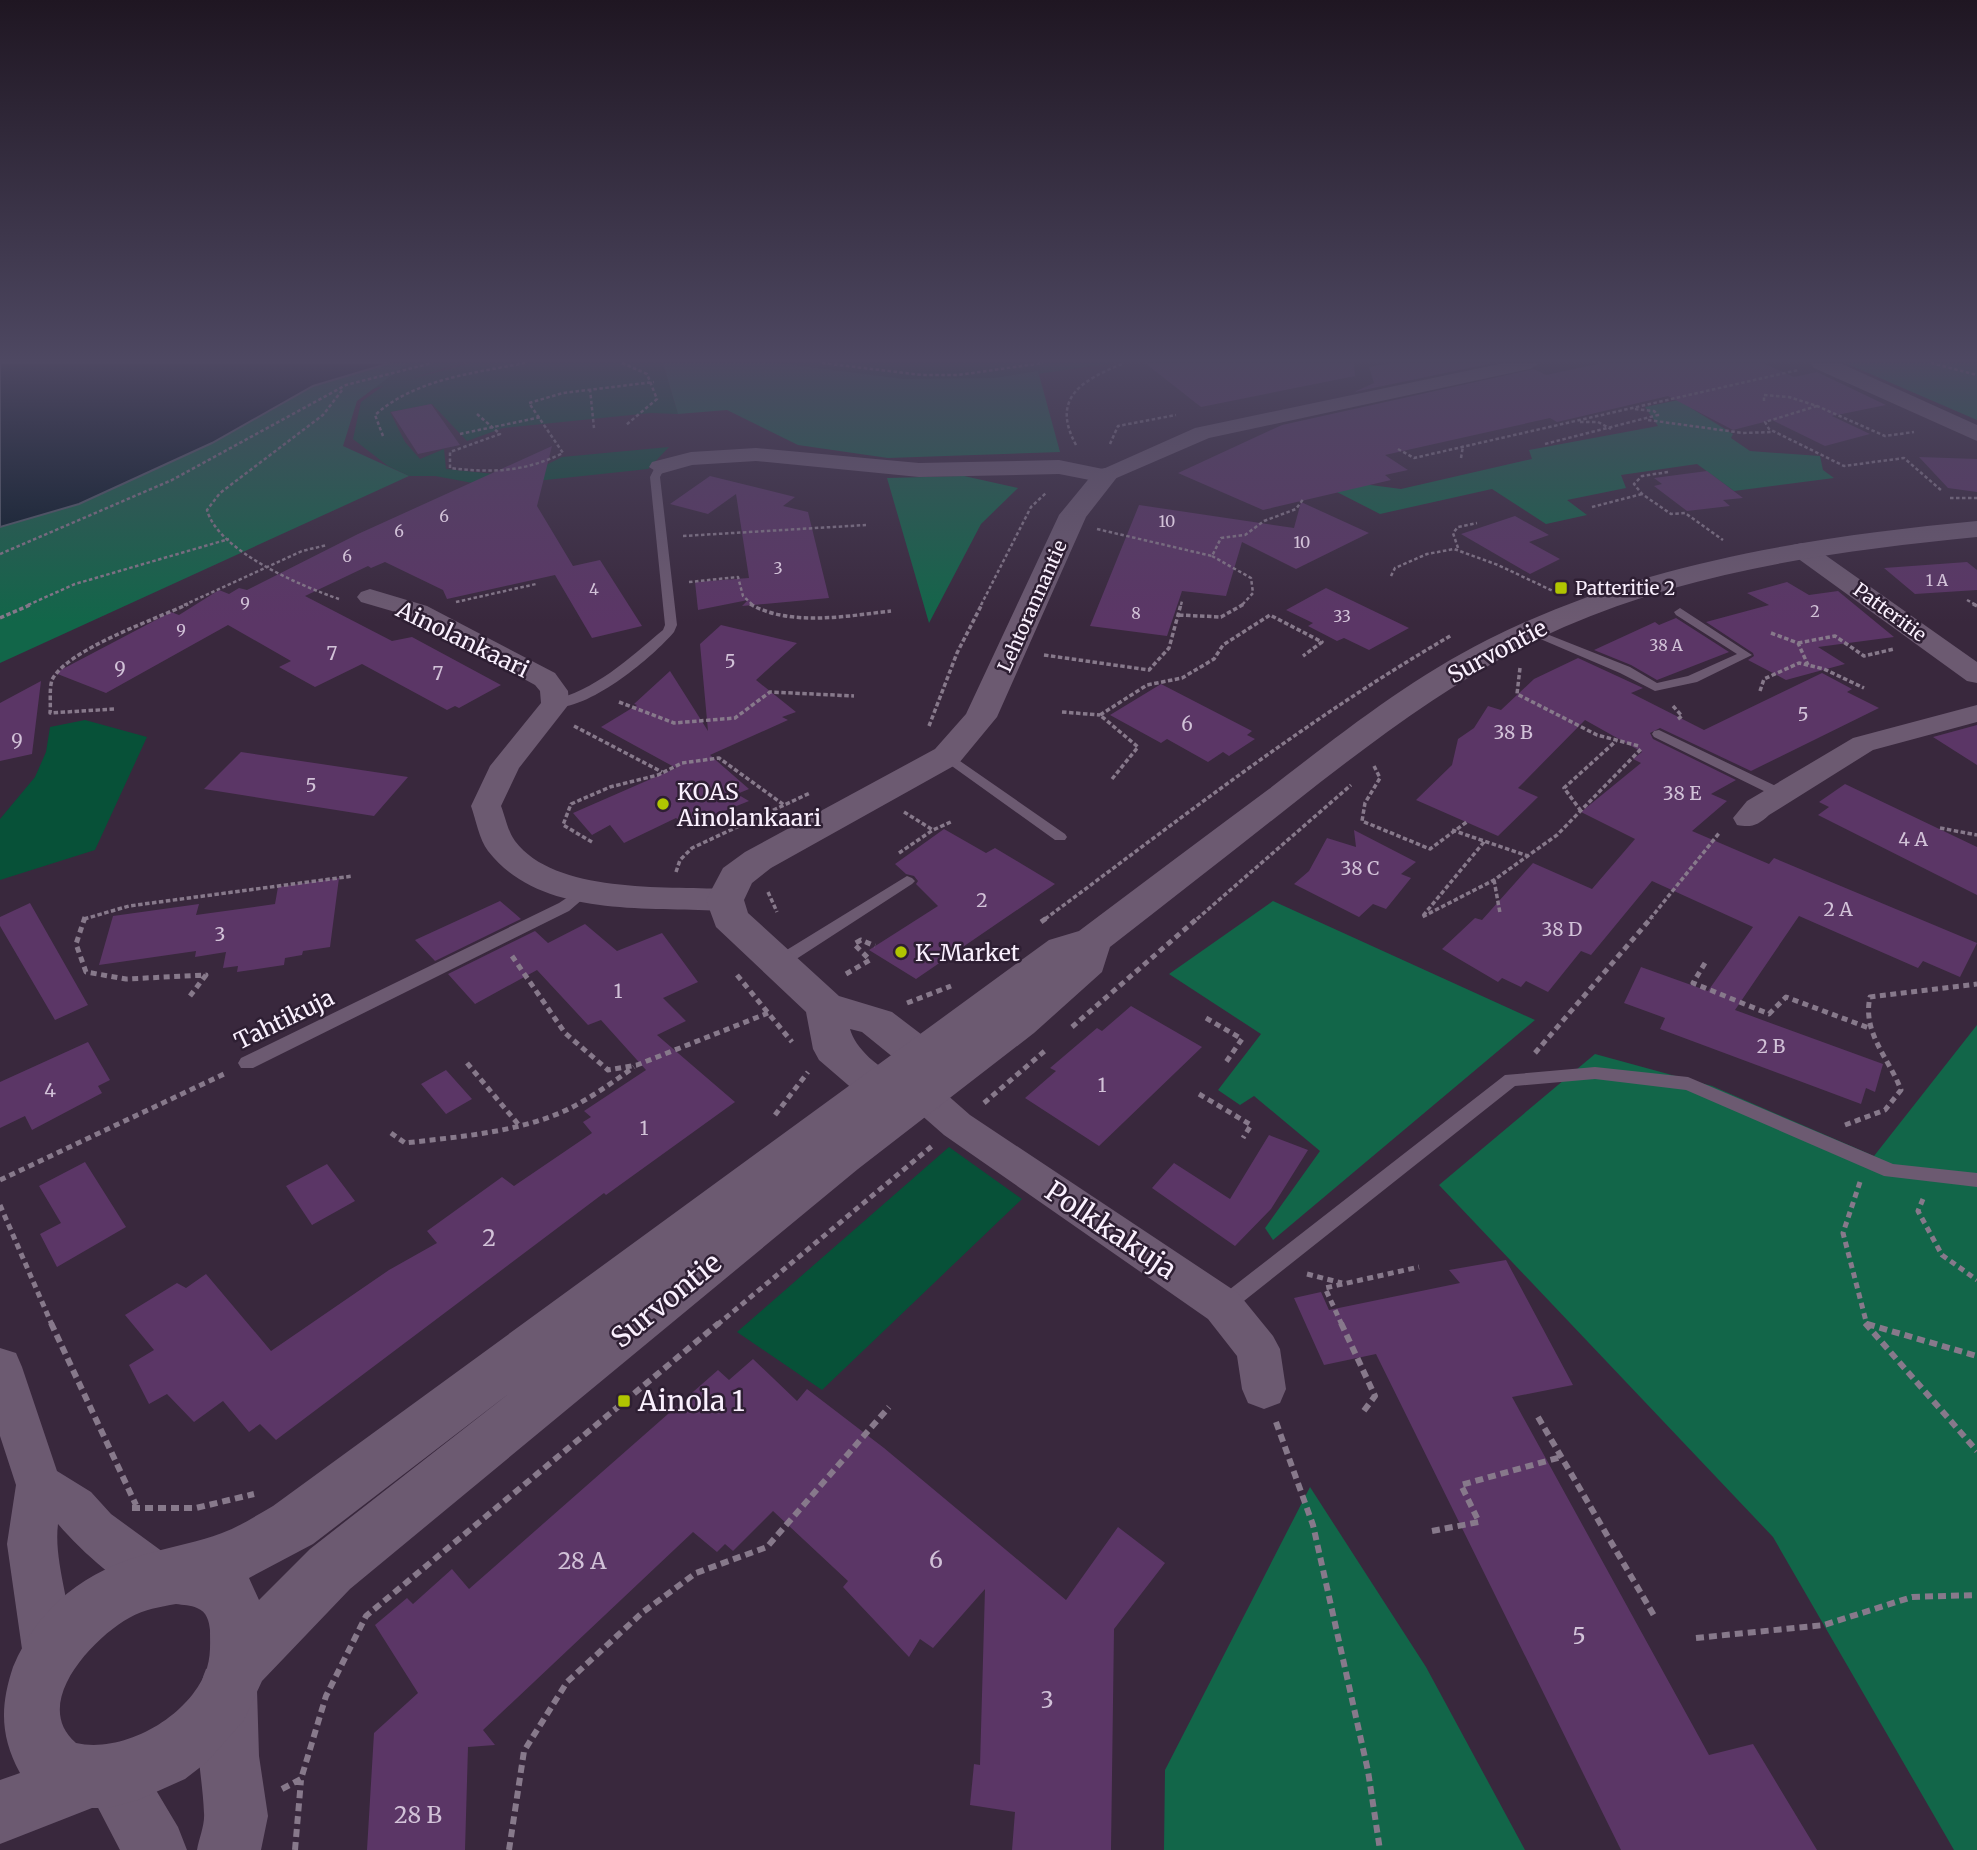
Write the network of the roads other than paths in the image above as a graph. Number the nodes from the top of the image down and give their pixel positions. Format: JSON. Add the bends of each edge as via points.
{"nodes":[{"id":1,"x":1147,"y":449,"type":"edge"},
{"id":2,"x":1089,"y":466,"type":"junction"},
{"id":3,"x":660,"y":467,"type":"joint"},
{"id":4,"x":1977,"y":529,"type":"edge"},
{"id":5,"x":1802,"y":550,"type":"junction"},
{"id":6,"x":355,"y":598,"type":"road end"},
{"id":7,"x":1681,"y":612,"type":"dead end"},
{"id":8,"x":1530,"y":632,"type":"junction"},
{"id":9,"x":1977,"y":675,"type":"edge"},
{"id":10,"x":568,"y":710,"type":"junction"},
{"id":11,"x":1977,"y":713,"type":"edge"},
{"id":12,"x":1659,"y":734,"type":"road end"},
{"id":13,"x":937,"y":743,"type":"junction"},
{"id":14,"x":1781,"y":794,"type":"junction"},
{"id":15,"x":1748,"y":818,"type":"road end"},
{"id":16,"x":1060,"y":837,"type":"dead end"},
{"id":17,"x":907,"y":881,"type":"dead end"},
{"id":18,"x":583,"y":891,"type":"junction"},
{"id":19,"x":725,"y":900,"type":"junction"},
{"id":20,"x":778,"y":963,"type":"junction"},
{"id":21,"x":842,"y":987,"type":"junction"},
{"id":22,"x":247,"y":1063,"type":"road end"},
{"id":23,"x":877,"y":1086,"type":"junction"},
{"id":24,"x":933,"y":1092,"type":"junction"},
{"id":25,"x":1977,"y":1180,"type":"edge"},
{"id":26,"x":1223,"y":1306,"type":"junction"},
{"id":27,"x":0,"y":1367,"type":"edge"},
{"id":28,"x":1264,"y":1389,"type":"road end"},
{"id":29,"x":39,"y":1485,"type":"junction"},
{"id":30,"x":167,"y":1577,"type":"junction"},
{"id":31,"x":45,"y":1663,"type":"junction"},
{"id":32,"x":232,"y":1677,"type":"junction"},
{"id":33,"x":0,"y":1710,"type":"edge"},
{"id":34,"x":102,"y":1777,"type":"junction"},
{"id":35,"x":0,"y":1812,"type":"edge"},
{"id":36,"x":232,"y":1833,"type":"edge"},
{"id":37,"x":155,"y":1850,"type":"edge"}],
"edges":[{"from":1,"to":2,"type":"street","name":"Lehtorannantie"},
{"from":2,"to":3,"type":"street","via":[[872,468],[765,454],[680,460]]},
{"from":2,"to":13,"type":"main road","name":"Lehtorannantie","via":[[1073,514],[981,717]]},
{"from":3,"to":10,"type":"lane","via":[[655,477],[671,625],[596,692]]},
{"from":4,"to":5,"type":"main road","name":"Survontie"},
{"from":5,"to":8,"type":"main road","name":"Survontie","via":[[1630,592]]},
{"from":5,"to":9,"type":"street","name":"Patteritie"},
{"from":6,"to":10,"type":"street","name":"Ainolankaari","via":[[418,611],[545,679]]},
{"from":7,"to":8,"type":"lane","via":[[1746,655],[1692,679],[1656,687]]},
{"from":8,"to":24,"type":"main road","name":"Survontie","via":[[1409,701],[1092,941],[1063,948]]},
{"from":10,"to":18,"type":"street","via":[[505,766],[486,806],[501,846],[540,877]]},
{"from":11,"to":14,"type":"street","via":[[1863,744]]},
{"from":12,"to":14,"type":"lane"},
{"from":13,"to":16,"type":"lane"},
{"from":13,"to":19,"type":"main road","name":"Lehtorannantie","via":[[736,876]]},
{"from":14,"to":15,"type":"street"},
{"from":17,"to":20,"type":"lane"},
{"from":18,"to":19,"type":"street","via":[[669,880]]},
{"from":18,"to":22,"type":"lane","name":"Tahtikuja","via":[[564,907]]},
{"from":19,"to":20,"type":"main road","via":[[730,918]]},
{"from":20,"to":21,"type":"main road"},
{"from":21,"to":23,"type":"main road","via":[[834,1049]]},
{"from":21,"to":24,"type":"main road","via":[[877,1022]]},
{"from":23,"to":24,"type":"main road","name":"Survontie"},
{"from":23,"to":30,"type":"main road","name":"Survontie","via":[[293,1525],[236,1556]]},
{"from":24,"to":26,"type":"street","name":"Polkkakuja"},
{"from":24,"to":32,"type":"main road","name":"Survontie","via":[[842,1157],[330,1569]]},
{"from":25,"to":26,"type":"lane","via":[[1891,1171],[1688,1084],[1595,1073],[1511,1080]]},
{"from":26,"to":28,"type":"street","name":"Polkkakuja","via":[[1258,1349]]},
{"from":27,"to":29,"type":"street"},
{"from":29,"to":30,"type":"street","via":[[74,1508],[94,1530]]},
{"from":29,"to":31,"type":"street","via":[[31,1544]]},
{"from":30,"to":31,"type":"main road","via":[[127,1587],[97,1604],[69,1628]]},
{"from":30,"to":32,"type":"main road","via":[[201,1580],[222,1591],[236,1611],[241,1635]]},
{"from":31,"to":33,"type":"main road"},
{"from":31,"to":34,"type":"main road","via":[[31,1700],[31,1730],[42,1754],[62,1770]]},
{"from":32,"to":34,"type":"main road","via":[[212,1714],[190,1737],[166,1755]]},
{"from":32,"to":36,"type":"main road","via":[[228,1756]]},
{"from":34,"to":35,"type":"main road"},
{"from":34,"to":37,"type":"main road"}]}
